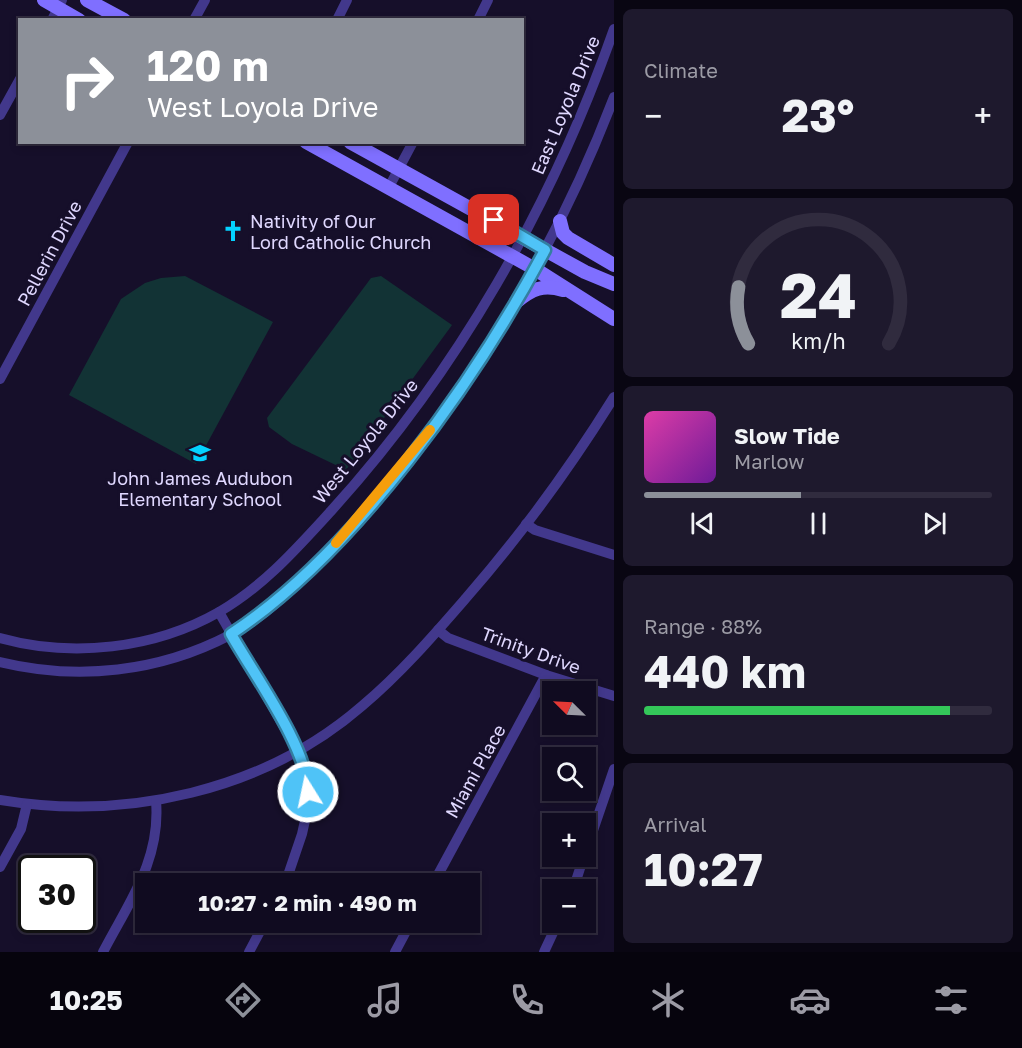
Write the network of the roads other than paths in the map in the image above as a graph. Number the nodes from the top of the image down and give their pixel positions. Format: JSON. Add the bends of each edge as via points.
{"nodes":[{"id":1,"x":44,"y":0,"type":"edge"},
{"id":2,"x":87,"y":0,"type":"edge"},
{"id":3,"x":205,"y":0,"type":"edge"},
{"id":4,"x":347,"y":0,"type":"edge"},
{"id":5,"x":488,"y":0,"type":"edge"},
{"id":6,"x":57,"y":9,"type":"edge"},
{"id":7,"x":75,"y":18,"type":"edge"},
{"id":8,"x":120,"y":18,"type":"edge"},
{"id":9,"x":195,"y":18,"type":"edge"},
{"id":10,"x":338,"y":18,"type":"edge"},
{"id":11,"x":479,"y":18,"type":"edge"},
{"id":12,"x":614,"y":30,"type":"edge"},
{"id":13,"x":18,"y":83,"type":"edge"},
{"id":14,"x":614,"y":97,"type":"edge"},
{"id":15,"x":0,"y":115,"type":"edge"},
{"id":16,"x":127,"y":144,"type":"edge"},
{"id":17,"x":310,"y":144,"type":"edge"},
{"id":18,"x":354,"y":144,"type":"edge"},
{"id":19,"x":412,"y":144,"type":"edge"},
{"id":20,"x":399,"y":170,"type":"junction"},
{"id":21,"x":389,"y":187,"type":"junction"},
{"id":22,"x":560,"y":221,"type":"junction"},
{"id":23,"x":523,"y":236,"type":"junction"},
{"id":24,"x":545,"y":250,"type":"junction"},
{"id":25,"x":512,"y":256,"type":"junction"},
{"id":26,"x":614,"y":265,"type":"edge"},
{"id":27,"x":535,"y":269,"type":"junction"},
{"id":28,"x":614,"y":284,"type":"edge"},
{"id":29,"x":578,"y":294,"type":"junction"},
{"id":30,"x":516,"y":302,"type":"junction"},
{"id":31,"x":614,"y":319,"type":"edge"},
{"id":32,"x":0,"y":379,"type":"edge"},
{"id":33,"x":614,"y":397,"type":"edge"},
{"id":34,"x":526,"y":524,"type":"junction"},
{"id":35,"x":614,"y":555,"type":"edge"},
{"id":36,"x":219,"y":612,"type":"junction"},
{"id":37,"x":438,"y":630,"type":"junction"},
{"id":38,"x":231,"y":634,"type":"junction"},
{"id":39,"x":0,"y":638,"type":"edge"},
{"id":40,"x":0,"y":662,"type":"edge"},
{"id":41,"x":546,"y":675,"type":"junction"},
{"id":42,"x":614,"y":696,"type":"edge"},
{"id":43,"x":297,"y":750,"type":"junction"},
{"id":44,"x":614,"y":769,"type":"edge"},
{"id":45,"x":0,"y":800,"type":"edge"},
{"id":46,"x":156,"y":801,"type":"junction"},
{"id":47,"x":27,"y":804,"type":"junction"},
{"id":48,"x":596,"y":822,"type":"edge"},
{"id":49,"x":0,"y":867,"type":"edge"},
{"id":50,"x":289,"y":873,"type":"edge"},
{"id":51,"x":439,"y":873,"type":"edge"},
{"id":52,"x":259,"y":933,"type":"edge"},
{"id":53,"x":405,"y":933,"type":"edge"},
{"id":54,"x":553,"y":933,"type":"edge"},
{"id":55,"x":103,"y":952,"type":"edge"},
{"id":56,"x":249,"y":952,"type":"edge"},
{"id":57,"x":395,"y":952,"type":"edge"},
{"id":58,"x":544,"y":952,"type":"edge"}],
"edges":[{"from":1,"to":6,"type":"main road"},
{"from":2,"to":8,"type":"main road"},
{"from":3,"to":9,"type":"street"},
{"from":4,"to":10,"type":"street"},
{"from":5,"to":11,"type":"street"},
{"from":6,"to":7,"type":"main road"},
{"from":12,"to":23,"type":"street","name":"East Loyola Drive","via":[[563,158]]},
{"from":13,"to":15,"type":"street"},
{"from":14,"to":22,"type":"street"},
{"from":16,"to":32,"type":"street","name":"Pellerin Drive"},
{"from":17,"to":21,"type":"main road"},
{"from":18,"to":20,"type":"main road"},
{"from":19,"to":20,"type":"street"},
{"from":20,"to":21,"type":"street"},
{"from":20,"to":23,"type":"main road"},
{"from":21,"to":25,"type":"main road"},
{"from":22,"to":24,"type":"street"},
{"from":22,"to":26,"type":"main road","via":[[567,238]]},
{"from":23,"to":24,"type":"main road"},
{"from":23,"to":25,"type":"street","name":"East Loyola Drive"},
{"from":24,"to":27,"type":"street"},
{"from":24,"to":28,"type":"main road"},
{"from":25,"to":27,"type":"main road"},
{"from":25,"to":36,"type":"street","name":"West Loyola Drive","via":[[439,375],[381,453],[294,552]]},
{"from":27,"to":29,"type":"main road"},
{"from":27,"to":30,"type":"street"},
{"from":29,"to":30,"type":"main road","via":[[545,287],[528,292]]},
{"from":29,"to":31,"type":"main road"},
{"from":30,"to":38,"type":"street","via":[[432,428],[361,516],[289,592]]},
{"from":33,"to":34,"type":"street"},
{"from":34,"to":35,"type":"street"},
{"from":34,"to":37,"type":"street"},
{"from":36,"to":38,"type":"street"},
{"from":36,"to":39,"type":"street","name":"West Loyola Drive","via":[[174,632],[119,645],[68,649]]},
{"from":37,"to":41,"type":"street","name":"Trinity Drive","via":[[448,638]]},
{"from":37,"to":43,"type":"street","via":[[361,708]]},
{"from":38,"to":40,"type":"street","via":[[182,655],[119,670],[62,672]]},
{"from":38,"to":43,"type":"street"},
{"from":41,"to":42,"type":"street","name":"Trinity Drive"},
{"from":41,"to":51,"type":"street","name":"Miami Place"},
{"from":43,"to":46,"type":"street","via":[[201,791]]},
{"from":43,"to":50,"type":"street","via":[[308,778],[308,807]]},
{"from":44,"to":48,"type":"street"},
{"from":45,"to":47,"type":"street"},
{"from":46,"to":47,"type":"street"},
{"from":46,"to":55,"type":"street","via":[[157,835],[150,861]]},
{"from":47,"to":49,"type":"street","via":[[21,829]]},
{"from":52,"to":56,"type":"street"},
{"from":53,"to":57,"type":"street"},
{"from":54,"to":58,"type":"street"}]}
